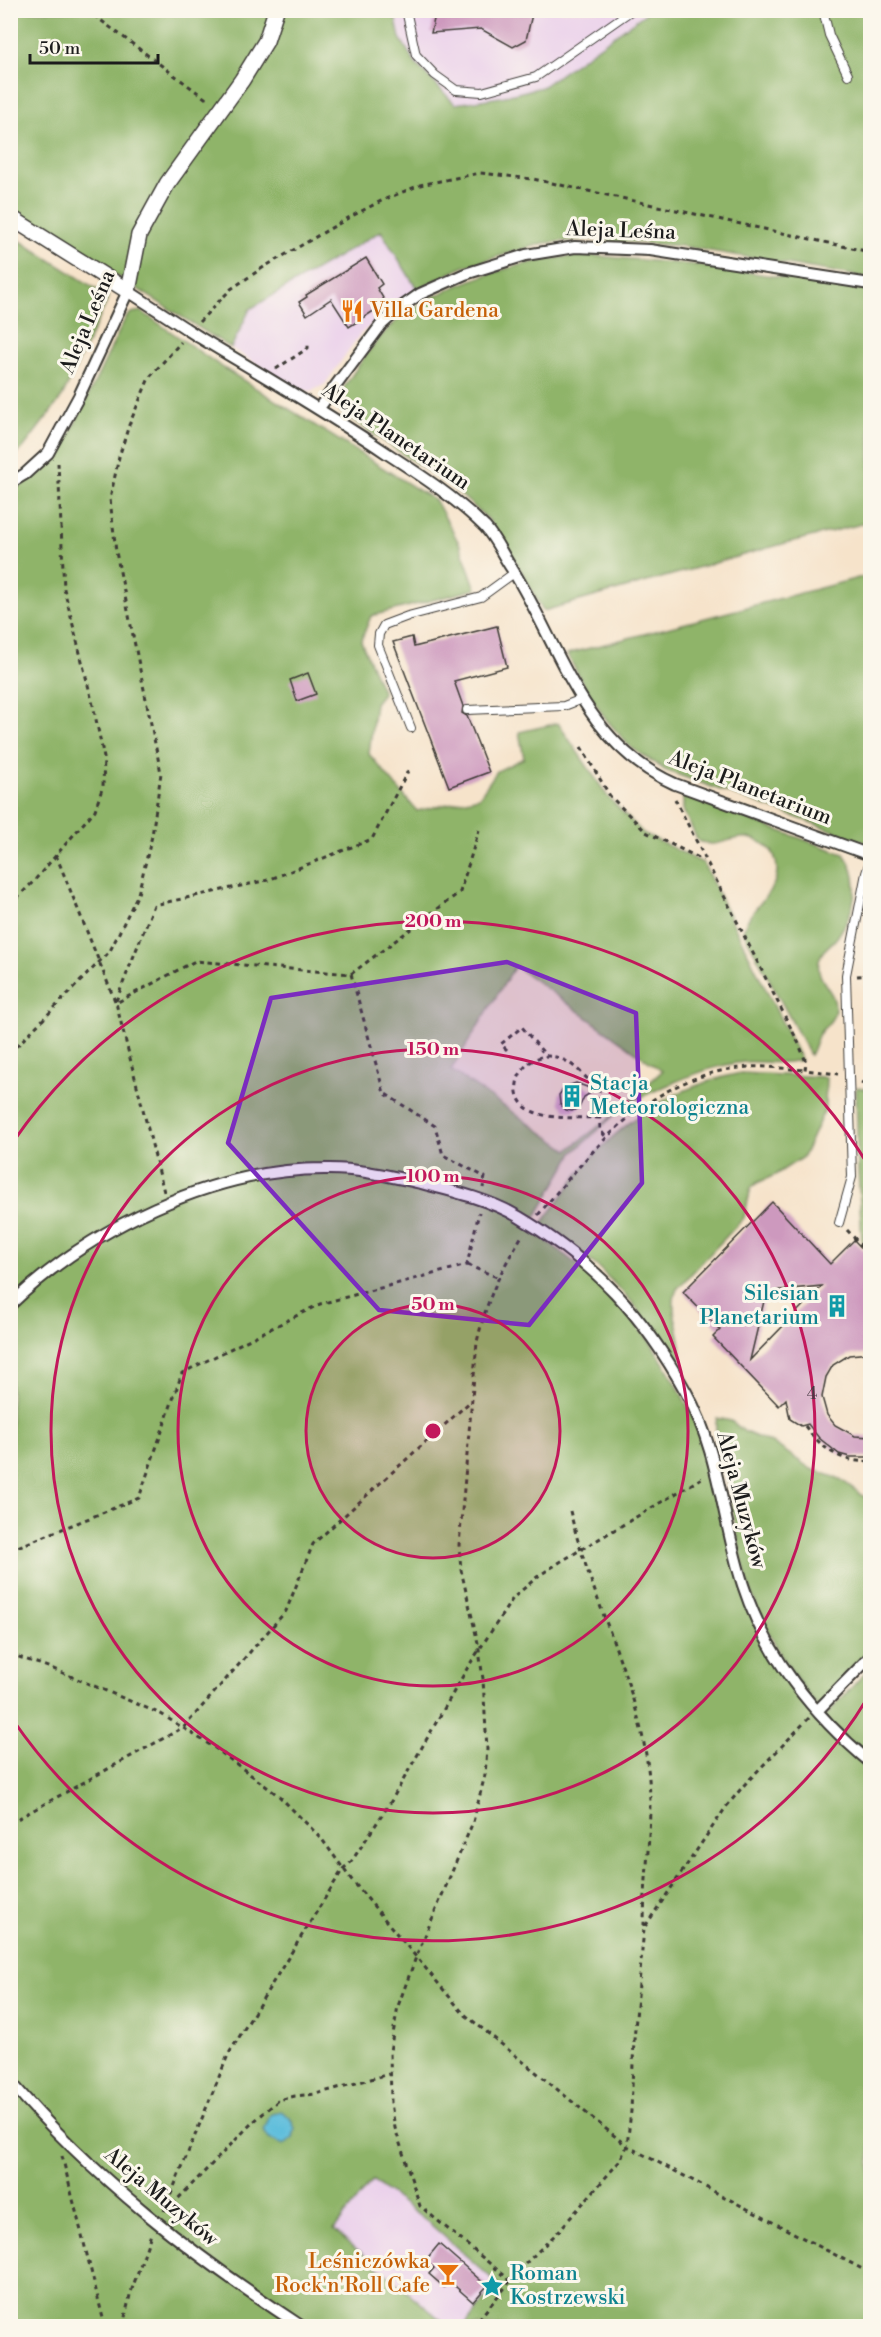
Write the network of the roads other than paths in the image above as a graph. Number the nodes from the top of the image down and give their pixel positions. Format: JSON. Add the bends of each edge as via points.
{"nodes":[{"id":1,"x":276,"y":10,"type":"edge"},
{"id":2,"x":406,"y":10,"type":"edge"},
{"id":3,"x":632,"y":10,"type":"edge"},
{"id":4,"x":823,"y":10,"type":"edge"},
{"id":5,"x":848,"y":75,"type":"dead end"},
{"id":6,"x":10,"y":217,"type":"edge"},
{"id":7,"x":870,"y":284,"type":"edge"},
{"id":8,"x":128,"y":291,"type":"junction"},
{"id":9,"x":319,"y":408,"type":"junction"},
{"id":10,"x":10,"y":483,"type":"edge"},
{"id":11,"x":514,"y":573,"type":"junction"},
{"id":12,"x":582,"y":699,"type":"junction"},
{"id":13,"x":468,"y":711,"type":"dead end"},
{"id":14,"x":411,"y":728,"type":"dead end"},
{"id":15,"x":870,"y":855,"type":"edge"},
{"id":16,"x":870,"y":861,"type":"edge"},
{"id":17,"x":839,"y":1223,"type":"road end"},
{"id":18,"x":10,"y":1305,"type":"edge"},
{"id":19,"x":870,"y":1657,"type":"edge"},
{"id":20,"x":817,"y":1711,"type":"junction"},
{"id":21,"x":870,"y":1762,"type":"edge"},
{"id":22,"x":10,"y":2081,"type":"edge"},
{"id":23,"x":301,"y":2326,"type":"edge"}],
"edges":[{"from":1,"to":8,"type":"street","name":"Aleja Leśna","via":[[266,40],[242,80],[167,184],[139,235]]},
{"from":2,"to":3,"type":"lane","via":[[416,56],[456,90],[482,92],[536,77]]},
{"from":4,"to":5,"type":"lane","via":[[828,35]]},
{"from":6,"to":8,"type":"street","name":"Aleja Planetarium"},
{"from":7,"to":9,"type":"street","name":"Aleja Leśna","via":[[650,250],[575,248],[526,255],[465,274],[420,294],[400,308],[381,324]]},
{"from":8,"to":9,"type":"street","name":"Aleja Planetarium","bridge":true,"via":[[185,333],[199,337]]},
{"from":8,"to":10,"type":"street","name":"Aleja Leśna","via":[[48,453]]},
{"from":9,"to":11,"type":"street","name":"Aleja Planetarium","via":[[449,495],[487,529]]},
{"from":11,"to":12,"type":"street","name":"Aleja Planetarium"},
{"from":11,"to":14,"type":"lane","via":[[481,597],[384,625],[378,645]]},
{"from":12,"to":13,"type":"lane","via":[[564,705]]},
{"from":12,"to":15,"type":"street","name":"Aleja Planetarium","via":[[615,744],[653,774]]},
{"from":16,"to":17,"type":"lane","via":[[846,975],[852,1178]]},
{"from":18,"to":20,"type":"street","name":"Aleja Muzyków","via":[[81,1249],[127,1221],[167,1203],[239,1181],[325,1169],[377,1173],[459,1193],[517,1215],[592,1270],[632,1309],[666,1358],[712,1451],[753,1611],[784,1668]]},
{"from":19,"to":20,"type":"street"},
{"from":20,"to":21,"type":"street","name":"Aleja Muzyków"},
{"from":22,"to":23,"type":"street","name":"Aleja Muzyków","via":[[66,2141],[157,2223]]}]}
